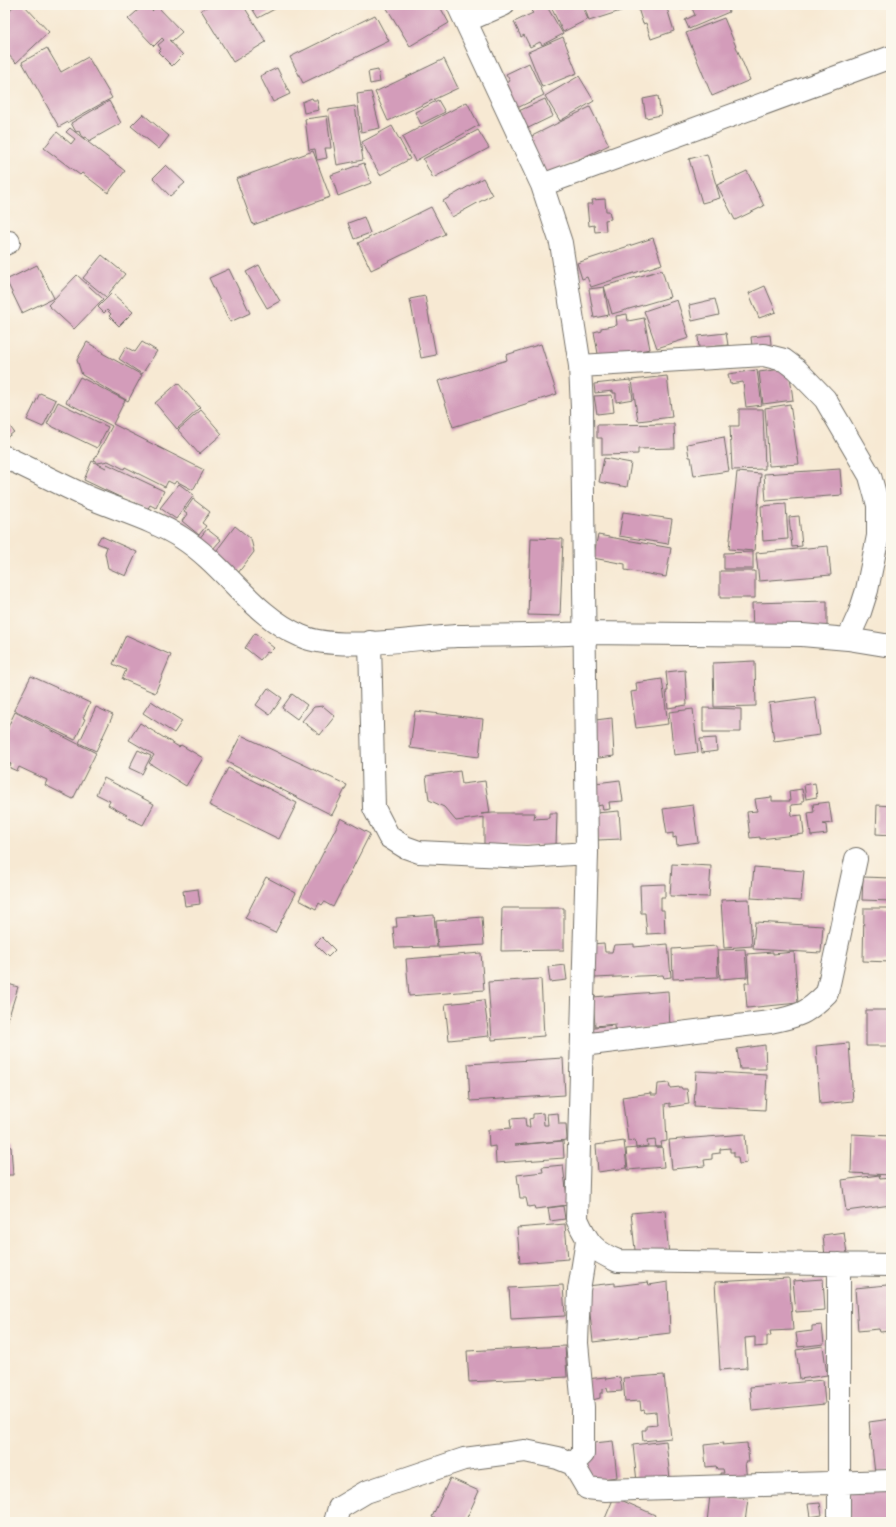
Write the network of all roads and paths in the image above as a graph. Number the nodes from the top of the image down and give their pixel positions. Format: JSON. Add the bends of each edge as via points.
{"nodes":[{"id":1,"x":503,"y":5,"type":"edge"},
{"id":2,"x":462,"y":13,"type":"edge"},
{"id":3,"x":891,"y":57,"type":"edge"},
{"id":4,"x":542,"y":186,"type":"junction"},
{"id":5,"x":580,"y":366,"type":"junction"},
{"id":6,"x":5,"y":457,"type":"edge"},
{"id":7,"x":885,"y":502,"type":"edge"},
{"id":8,"x":584,"y":633,"type":"junction"},
{"id":9,"x":848,"y":639,"type":"junction"},
{"id":10,"x":370,"y":642,"type":"junction"},
{"id":11,"x":891,"y":646,"type":"edge"},
{"id":12,"x":587,"y":854,"type":"junction"},
{"id":13,"x":856,"y":859,"type":"dead end"},
{"id":14,"x":582,"y":1045,"type":"junction"},
{"id":15,"x":587,"y":1240,"type":"junction"},
{"id":16,"x":839,"y":1264,"type":"junction"},
{"id":17,"x":891,"y":1265,"type":"edge"},
{"id":18,"x":573,"y":1464,"type":"junction"},
{"id":19,"x":891,"y":1481,"type":"edge"},
{"id":20,"x":839,"y":1482,"type":"junction"},
{"id":21,"x":335,"y":1522,"type":"edge"},
{"id":22,"x":839,"y":1522,"type":"edge"}],
"edges":[{"from":1,"to":2,"type":"street"},
{"from":2,"to":4,"type":"street"},
{"from":3,"to":4,"type":"street"},
{"from":4,"to":5,"type":"street","via":[[561,243]]},
{"from":5,"to":7,"type":"street","via":[[764,355],[784,360],[825,399]]},
{"from":5,"to":8,"type":"street"},
{"from":6,"to":10,"type":"street","via":[[181,538],[210,560],[270,619],[302,637],[333,644]]},
{"from":7,"to":9,"type":"street","via":[[867,590]]},
{"from":8,"to":9,"type":"street","via":[[802,635]]},
{"from":8,"to":10,"type":"street","via":[[456,636]]},
{"from":8,"to":12,"type":"street"},
{"from":9,"to":11,"type":"street"},
{"from":10,"to":12,"type":"street","via":[[374,808],[389,837],[419,852],[527,857]]},
{"from":12,"to":14,"type":"street"},
{"from":13,"to":14,"type":"street","via":[[827,993],[810,1009],[793,1017],[770,1022]]},
{"from":14,"to":15,"type":"street","via":[[577,1204],[578,1219]]},
{"from":15,"to":16,"type":"street","via":[[603,1255],[618,1261]]},
{"from":15,"to":18,"type":"street","via":[[579,1290],[577,1343],[583,1407],[583,1454]]},
{"from":16,"to":17,"type":"street"},
{"from":16,"to":20,"type":"street"},
{"from":18,"to":20,"type":"street","via":[[587,1488],[606,1490]]},
{"from":18,"to":21,"type":"street","via":[[525,1451],[464,1459],[366,1492],[339,1508]]},
{"from":19,"to":20,"type":"street"},
{"from":20,"to":22,"type":"street"}]}
